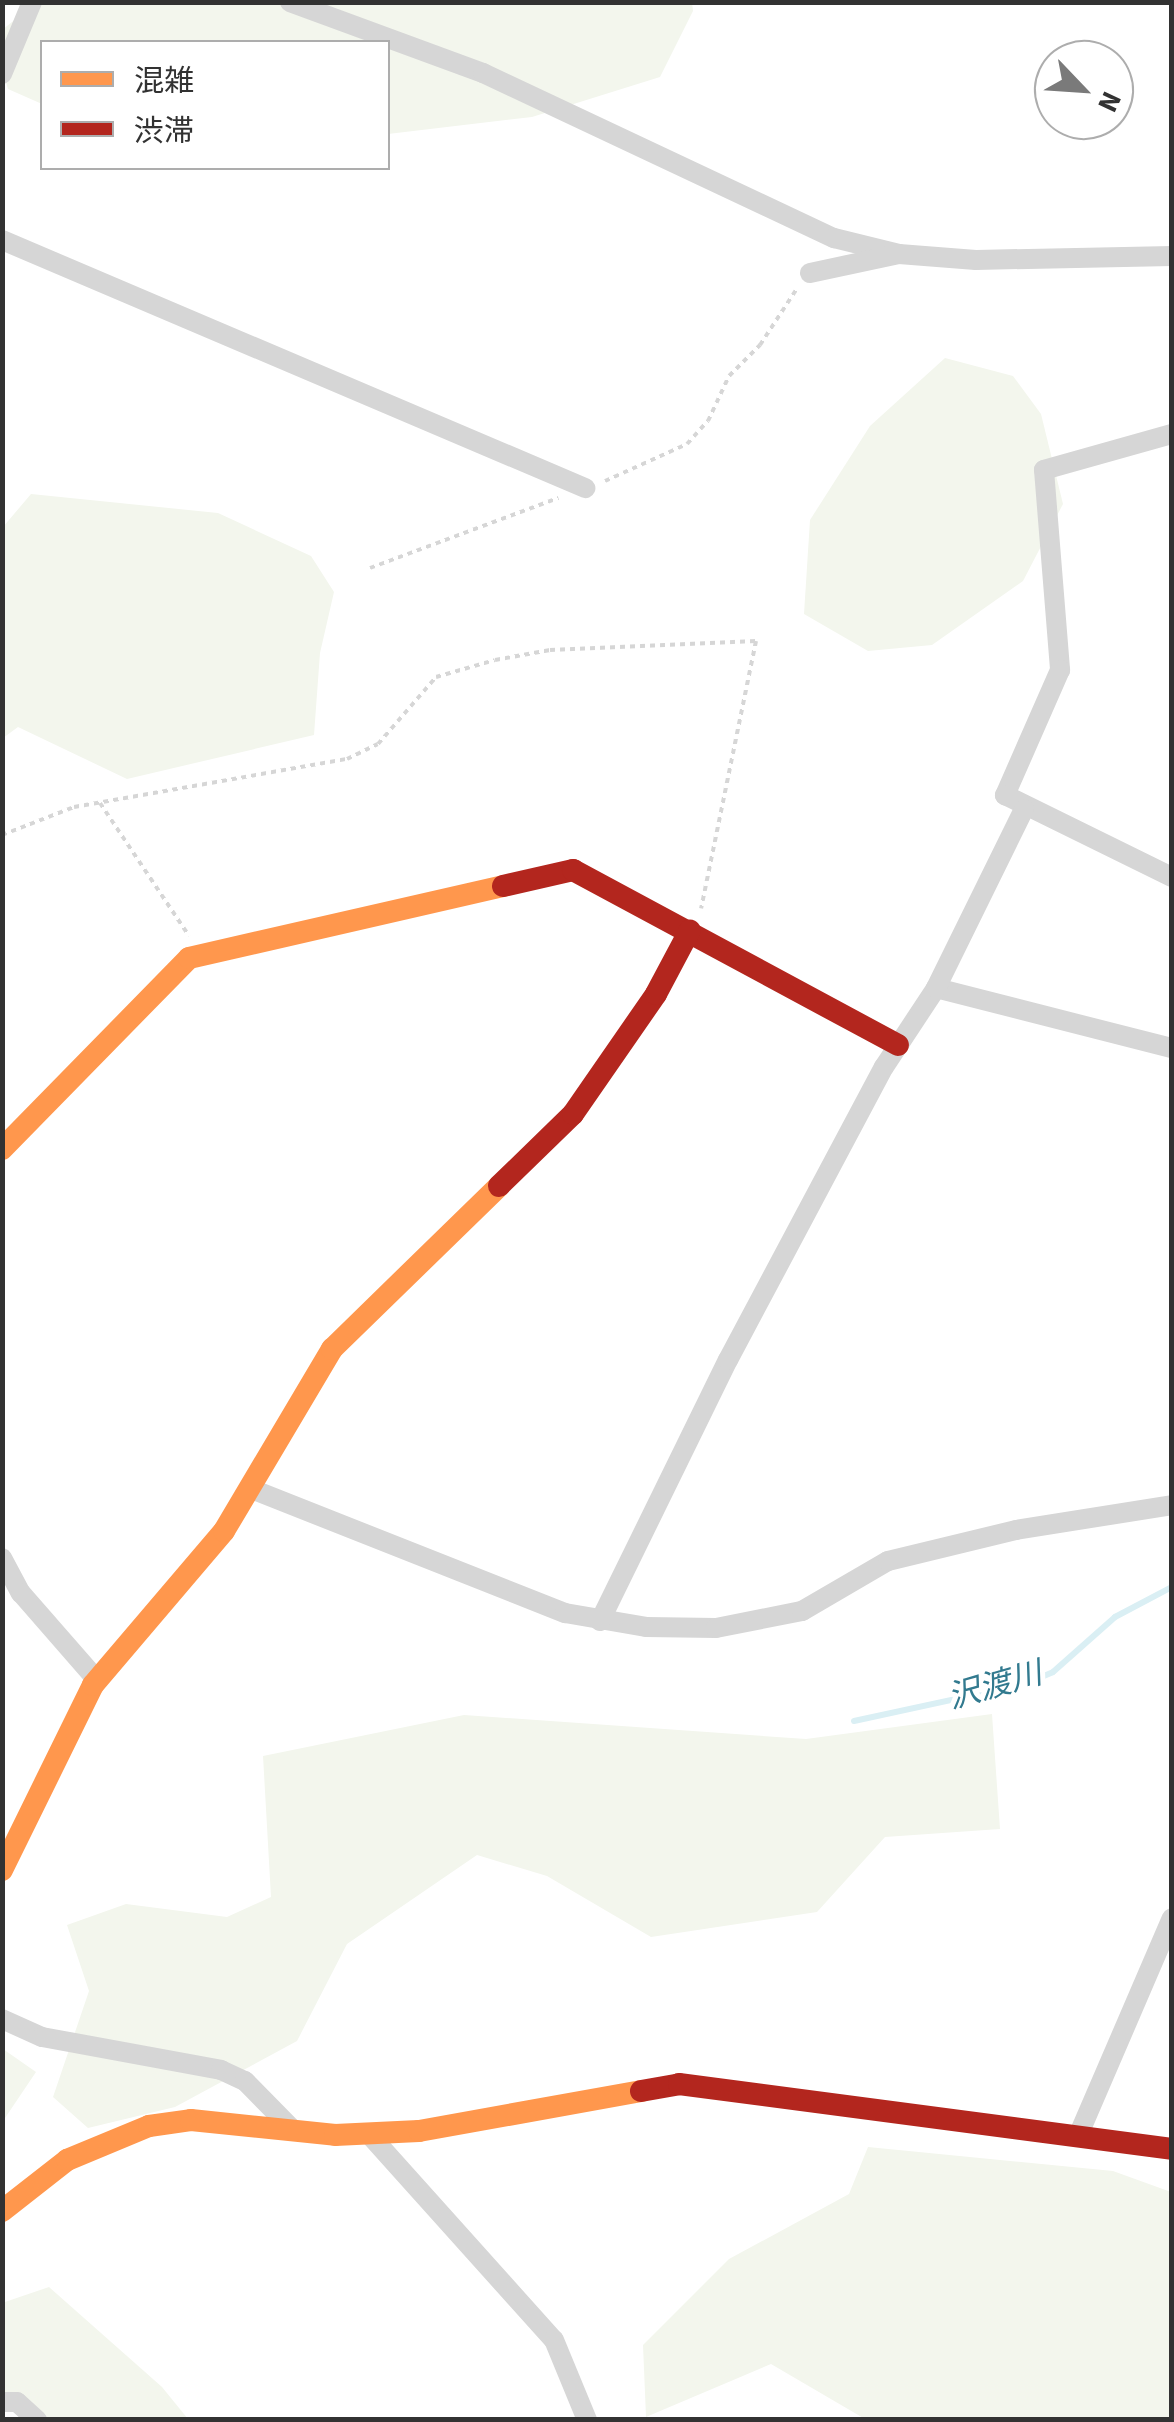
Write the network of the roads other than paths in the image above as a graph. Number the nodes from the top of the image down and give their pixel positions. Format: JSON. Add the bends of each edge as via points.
{"nodes":[{"id":1,"x":32,"y":2,"type":"edge"},
{"id":2,"x":290,"y":2,"type":"edge"},
{"id":3,"x":2,"y":74,"type":"edge"},
{"id":4,"x":2,"y":240,"type":"edge"},
{"id":5,"x":899,"y":254,"type":"junction"},
{"id":6,"x":1172,"y":256,"type":"edge"},
{"id":7,"x":810,"y":273,"type":"road end"},
{"id":8,"x":1172,"y":434,"type":"edge"},
{"id":9,"x":584,"y":488,"type":"road end"},
{"id":10,"x":1024,"y":808,"type":"junction"},
{"id":11,"x":1172,"y":877,"type":"edge"},
{"id":12,"x":690,"y":930,"type":"junction"},
{"id":13,"x":936,"y":988,"type":"junction"},
{"id":14,"x":898,"y":1045,"type":"junction"},
{"id":15,"x":1172,"y":1048,"type":"edge"},
{"id":16,"x":6,"y":1138,"type":"edge"},
{"id":17,"x":249,"y":1488,"type":"junction"},
{"id":18,"x":1172,"y":1505,"type":"edge"},
{"id":19,"x":2,"y":1558,"type":"edge"},
{"id":20,"x":600,"y":1621,"type":"junction"},
{"id":21,"x":98,"y":1680,"type":"junction"},
{"id":22,"x":2,"y":1870,"type":"edge"},
{"id":23,"x":1172,"y":1918,"type":"edge"},
{"id":24,"x":2,"y":2018,"type":"edge"},
{"id":25,"x":293,"y":2130,"type":"junction"},
{"id":26,"x":368,"y":2133,"type":"junction"},
{"id":27,"x":1078,"y":2136,"type":"junction"},
{"id":28,"x":1172,"y":2149,"type":"edge"},
{"id":29,"x":2,"y":2211,"type":"edge"},
{"id":30,"x":2,"y":2402,"type":"edge"},
{"id":31,"x":36,"y":2420,"type":"edge"},
{"id":32,"x":587,"y":2420,"type":"edge"}],
"edges":[{"from":1,"to":3,"type":"street"},
{"from":2,"to":5,"type":"street","via":[[483,73],[834,238]]},
{"from":4,"to":9,"type":"street"},
{"from":5,"to":6,"type":"street","via":[[976,260]]},
{"from":5,"to":7,"type":"street"},
{"from":8,"to":10,"type":"street","via":[[1044,470],[1060,670],[1005,795]]},
{"from":10,"to":11,"type":"street"},
{"from":10,"to":13,"type":"street"},
{"from":12,"to":14,"type":"street"},
{"from":12,"to":16,"type":"street","via":[[573,870],[189,958]]},
{"from":12,"to":17,"type":"street","via":[[656,994],[573,1114],[332,1349]]},
{"from":13,"to":14,"type":"street"},
{"from":13,"to":15,"type":"street"},
{"from":14,"to":20,"type":"street","via":[[728,1360]]},
{"from":17,"to":20,"type":"street","via":[[481,1583]]},
{"from":17,"to":21,"type":"street","via":[[193,1572]]},
{"from":18,"to":20,"type":"street","via":[[1016,1530],[888,1562],[802,1612],[716,1628]]},
{"from":19,"to":21,"type":"street","via":[[20,1593]]},
{"from":21,"to":22,"type":"street"},
{"from":23,"to":27,"type":"street"},
{"from":24,"to":25,"type":"street","via":[[42,2037],[221,2070],[245,2081]]},
{"from":25,"to":26,"type":"street"},
{"from":25,"to":29,"type":"street","via":[[191,2120],[149,2126],[67,2160]]},
{"from":26,"to":27,"type":"street","via":[[419,2131],[680,2084]]},
{"from":26,"to":32,"type":"street","via":[[554,2340]]},
{"from":27,"to":28,"type":"street"},
{"from":30,"to":31,"type":"street","via":[[16,2402]]}]}
